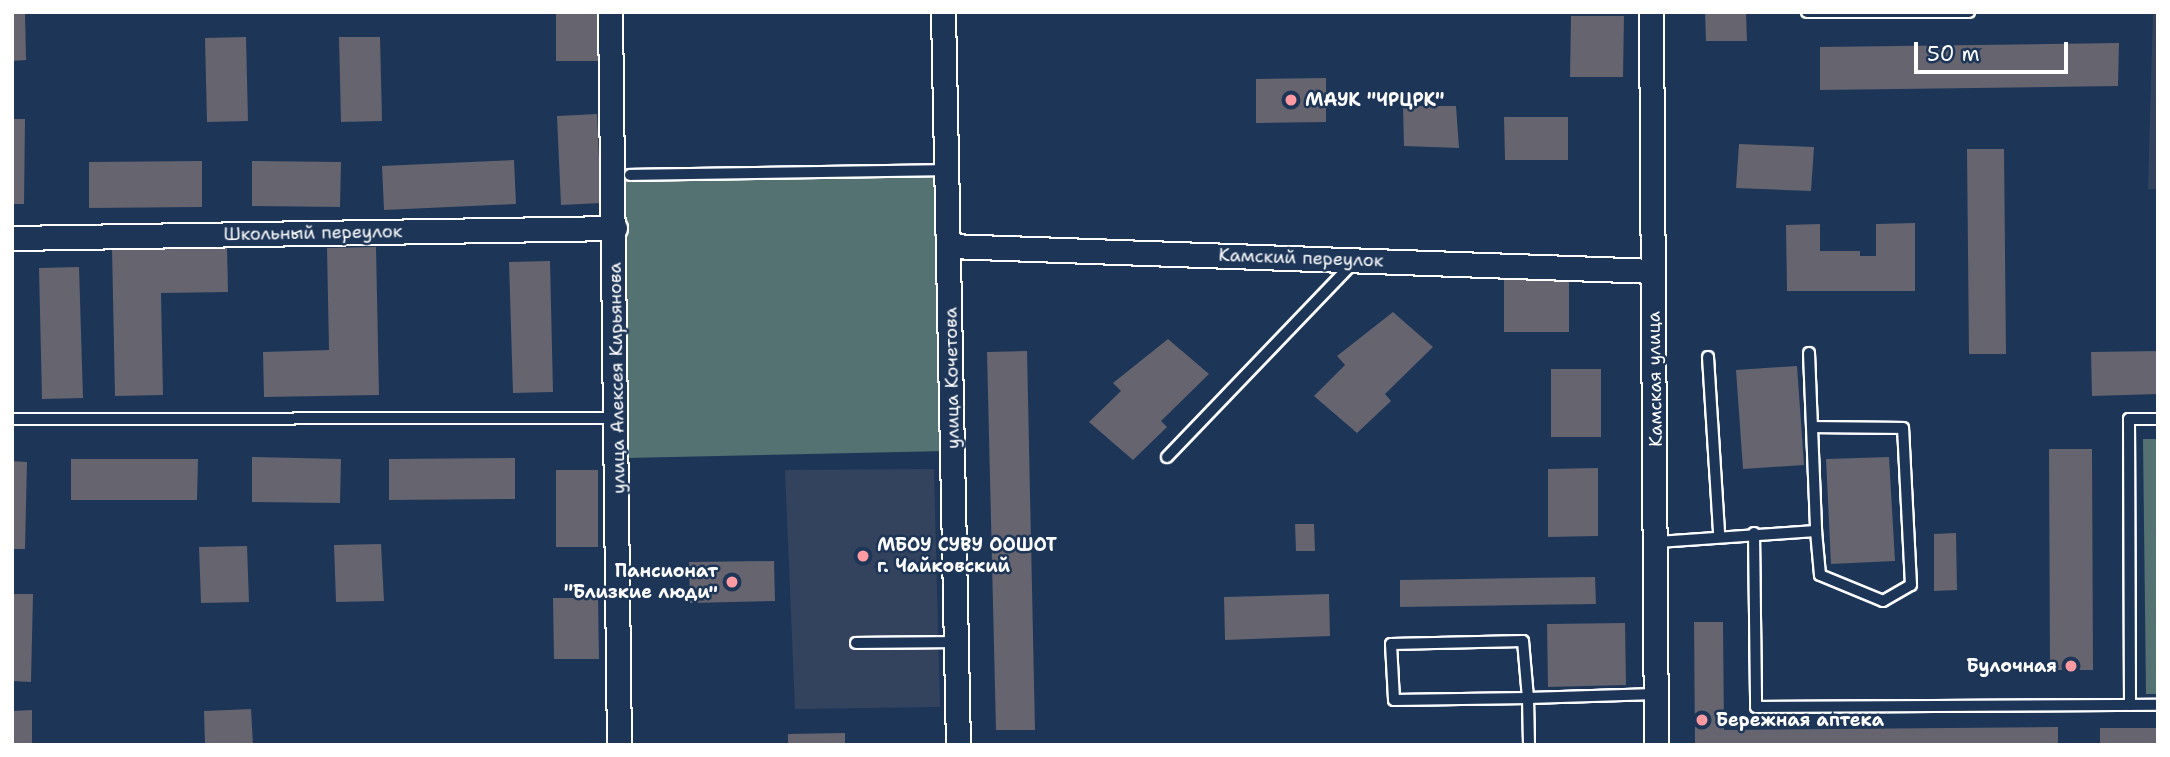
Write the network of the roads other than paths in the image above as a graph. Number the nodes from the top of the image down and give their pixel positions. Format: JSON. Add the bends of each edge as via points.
{"nodes":[{"id":1,"x":610,"y":12,"type":"edge"},
{"id":2,"x":943,"y":12,"type":"edge"},
{"id":3,"x":1651,"y":12,"type":"edge"},
{"id":4,"x":1807,"y":12,"type":"edge"},
{"id":5,"x":1969,"y":12,"type":"edge"},
{"id":6,"x":947,"y":170,"type":"junction"},
{"id":7,"x":630,"y":175,"type":"dead end"},
{"id":8,"x":615,"y":228,"type":"junction"},
{"id":9,"x":12,"y":238,"type":"edge"},
{"id":10,"x":949,"y":246,"type":"junction"},
{"id":11,"x":1356,"y":260,"type":"junction"},
{"id":12,"x":1653,"y":271,"type":"junction"},
{"id":13,"x":1809,"y":353,"type":"dead end"},
{"id":14,"x":1708,"y":357,"type":"dead end"},
{"id":15,"x":618,"y":418,"type":"junction"},
{"id":16,"x":2158,"y":418,"type":"edge"},
{"id":17,"x":12,"y":419,"type":"edge"},
{"id":18,"x":1813,"y":427,"type":"junction"},
{"id":19,"x":1167,"y":457,"type":"dead end"},
{"id":20,"x":1816,"y":531,"type":"junction"},
{"id":21,"x":1754,"y":533,"type":"junction"},
{"id":22,"x":1719,"y":534,"type":"junction"},
{"id":23,"x":1658,"y":542,"type":"junction"},
{"id":24,"x":956,"y":642,"type":"junction"},
{"id":25,"x":856,"y":643,"type":"dead end"},
{"id":26,"x":1656,"y":694,"type":"junction"},
{"id":27,"x":1528,"y":698,"type":"junction"},
{"id":28,"x":2130,"y":705,"type":"junction"},
{"id":29,"x":2158,"y":705,"type":"edge"},
{"id":30,"x":619,"y":745,"type":"edge"},
{"id":31,"x":958,"y":745,"type":"edge"},
{"id":32,"x":1529,"y":745,"type":"edge"},
{"id":33,"x":1656,"y":745,"type":"edge"}],
"edges":[{"from":1,"to":8,"type":"street","name":"улица Алексея Кирьянова"},
{"from":2,"to":6,"type":"street","name":"улица Кочетова"},
{"from":3,"to":12,"type":"street","name":"Камская улица"},
{"from":4,"to":5,"type":"lane"},
{"from":6,"to":7,"type":"lane"},
{"from":6,"to":10,"type":"street","name":"улица Кочетова"},
{"from":8,"to":9,"type":"street","name":"Школьный переулок"},
{"from":8,"to":15,"type":"street","name":"улица Алексея Кирьянова"},
{"from":10,"to":11,"type":"street","name":"Камский переулок"},
{"from":10,"to":24,"type":"street","name":"улица Кочетова"},
{"from":11,"to":12,"type":"street","name":"Камский переулок"},
{"from":11,"to":19,"type":"lane"},
{"from":12,"to":23,"type":"street","name":"Камская улица"},
{"from":13,"to":18,"type":"lane"},
{"from":14,"to":22,"type":"lane"},
{"from":15,"to":17,"type":"lane"},
{"from":15,"to":30,"type":"street","name":"улица Алексея Кирьянова"},
{"from":16,"to":28,"type":"lane","via":[[2129,419]]},
{"from":18,"to":20,"type":"lane"},
{"from":18,"to":20,"type":"lane","via":[[1903,428],[1911,585],[1883,601],[1820,575]]},
{"from":20,"to":21,"type":"lane"},
{"from":21,"to":22,"type":"lane"},
{"from":21,"to":28,"type":"lane","via":[[1756,707]]},
{"from":22,"to":23,"type":"lane"},
{"from":23,"to":26,"type":"street","name":"Камская улица"},
{"from":24,"to":25,"type":"lane"},
{"from":24,"to":31,"type":"street","name":"улица Кочетова"},
{"from":26,"to":27,"type":"lane"},
{"from":26,"to":33,"type":"street","name":"Камская улица"},
{"from":27,"to":27,"type":"lane","via":[[1394,700],[1391,644],[1523,641]]},
{"from":27,"to":32,"type":"lane"},
{"from":28,"to":29,"type":"lane"}]}
